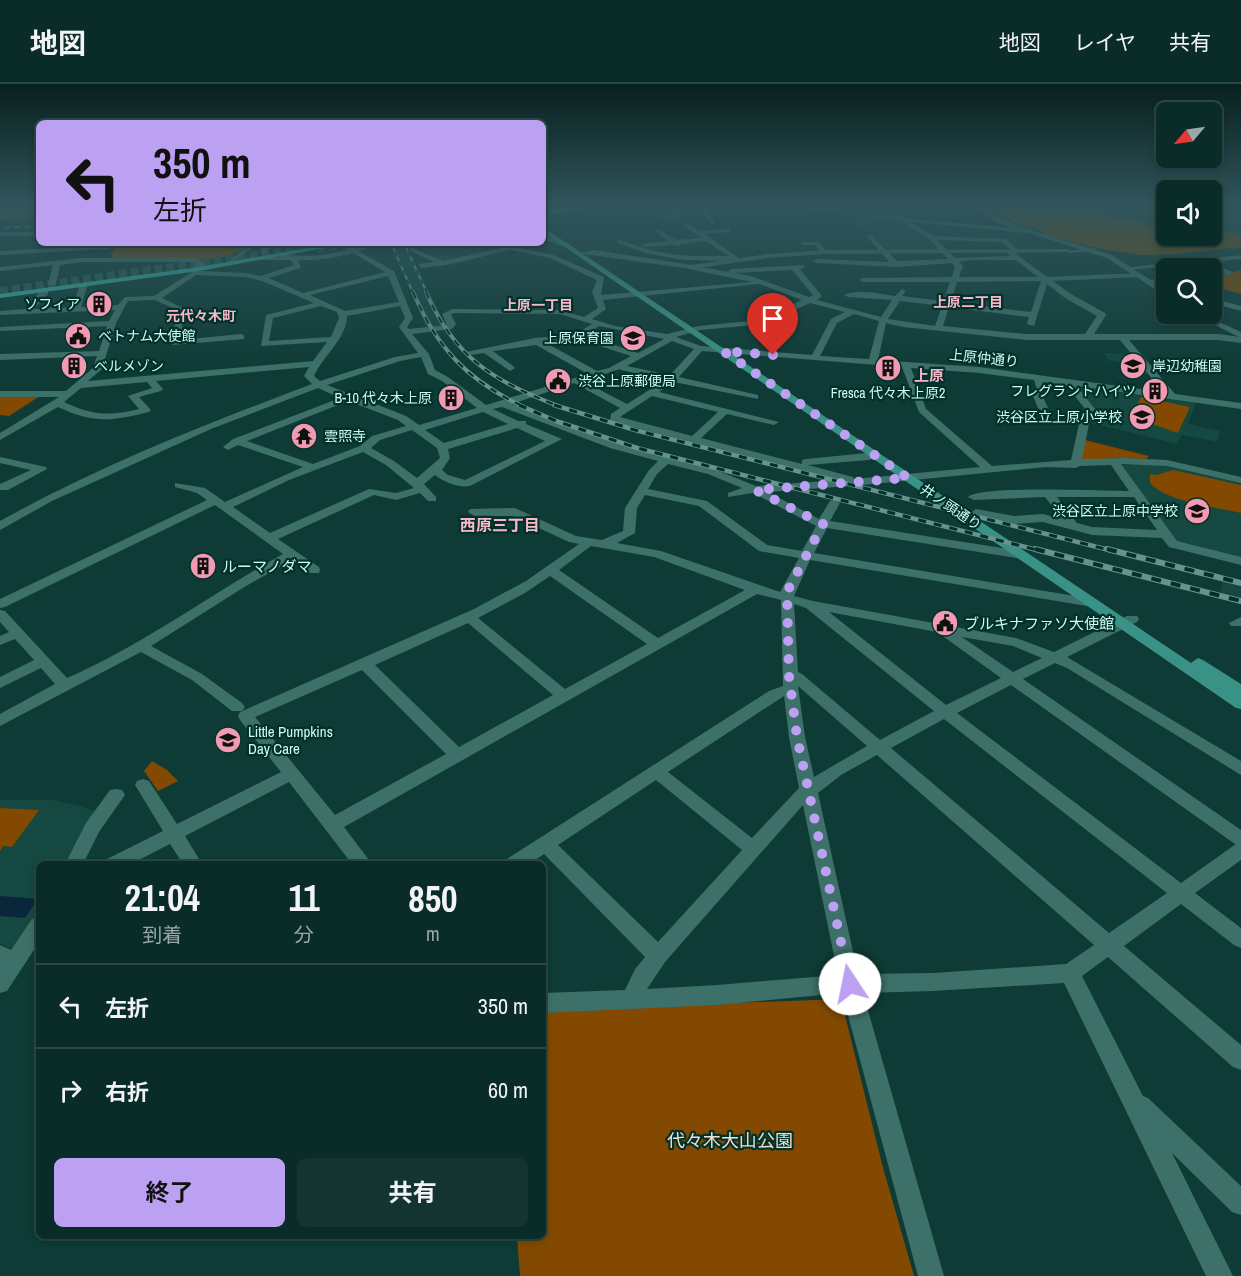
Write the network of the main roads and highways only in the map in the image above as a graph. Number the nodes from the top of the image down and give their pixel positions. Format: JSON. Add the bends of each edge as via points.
{"nodes":[{"id":1,"x":232,"y":260,"type":"edge"},
{"id":2,"x":245,"y":260,"type":"edge"},
{"id":3,"x":586,"y":260,"type":"edge"},
{"id":4,"x":592,"y":260,"type":"edge"},
{"id":5,"x":198,"y":269,"type":"junction"},
{"id":6,"x":169,"y":273,"type":"junction"},
{"id":7,"x":121,"y":275,"type":"junction"},
{"id":8,"x":84,"y":280,"type":"junction"},
{"id":9,"x":47,"y":288,"type":"junction"},
{"id":10,"x":0,"y":291,"type":"edge"},
{"id":11,"x":645,"y":295,"type":"junction"},
{"id":12,"x":0,"y":296,"type":"edge"},
{"id":13,"x":695,"y":329,"type":"junction"},
{"id":14,"x":914,"y":477,"type":"junction"},
{"id":15,"x":1128,"y":621,"type":"junction"},
{"id":16,"x":1239,"y":687,"type":"edge"},
{"id":17,"x":1241,"y":704,"type":"edge"}],
"edges":[{"from":1,"to":5,"type":"main road"},
{"from":2,"to":5,"type":"main road"},
{"from":3,"to":11,"type":"main road","name":"井ノ頭通り","via":[[607,285],[628,286]]},
{"from":4,"to":11,"type":"main road","name":"井ノ頭通り"},
{"from":5,"to":6,"type":"main road"},
{"from":5,"to":7,"type":"main road"},
{"from":6,"to":7,"type":"main road","via":[[172,270]]},
{"from":6,"to":8,"type":"main road"},
{"from":7,"to":8,"type":"main road"},
{"from":8,"to":9,"type":"main road"},
{"from":8,"to":9,"type":"main road","via":[[75,286]]},
{"from":9,"to":10,"type":"main road"},
{"from":9,"to":12,"type":"main road"},
{"from":11,"to":13,"type":"main road","name":"井ノ頭通り"},
{"from":13,"to":14,"type":"main road","name":"井ノ頭通り","via":[[735,352]]},
{"from":13,"to":14,"type":"main road","name":"井ノ頭通り","via":[[873,454]]},
{"from":14,"to":15,"type":"main road","name":"井ノ頭通り","via":[[976,513]]},
{"from":14,"to":15,"type":"main road","name":"井ノ頭通り","via":[[1093,603]]},
{"from":15,"to":16,"type":"main road","name":"井ノ頭通り"},
{"from":15,"to":17,"type":"main road","name":"井ノ頭通り"}]}
